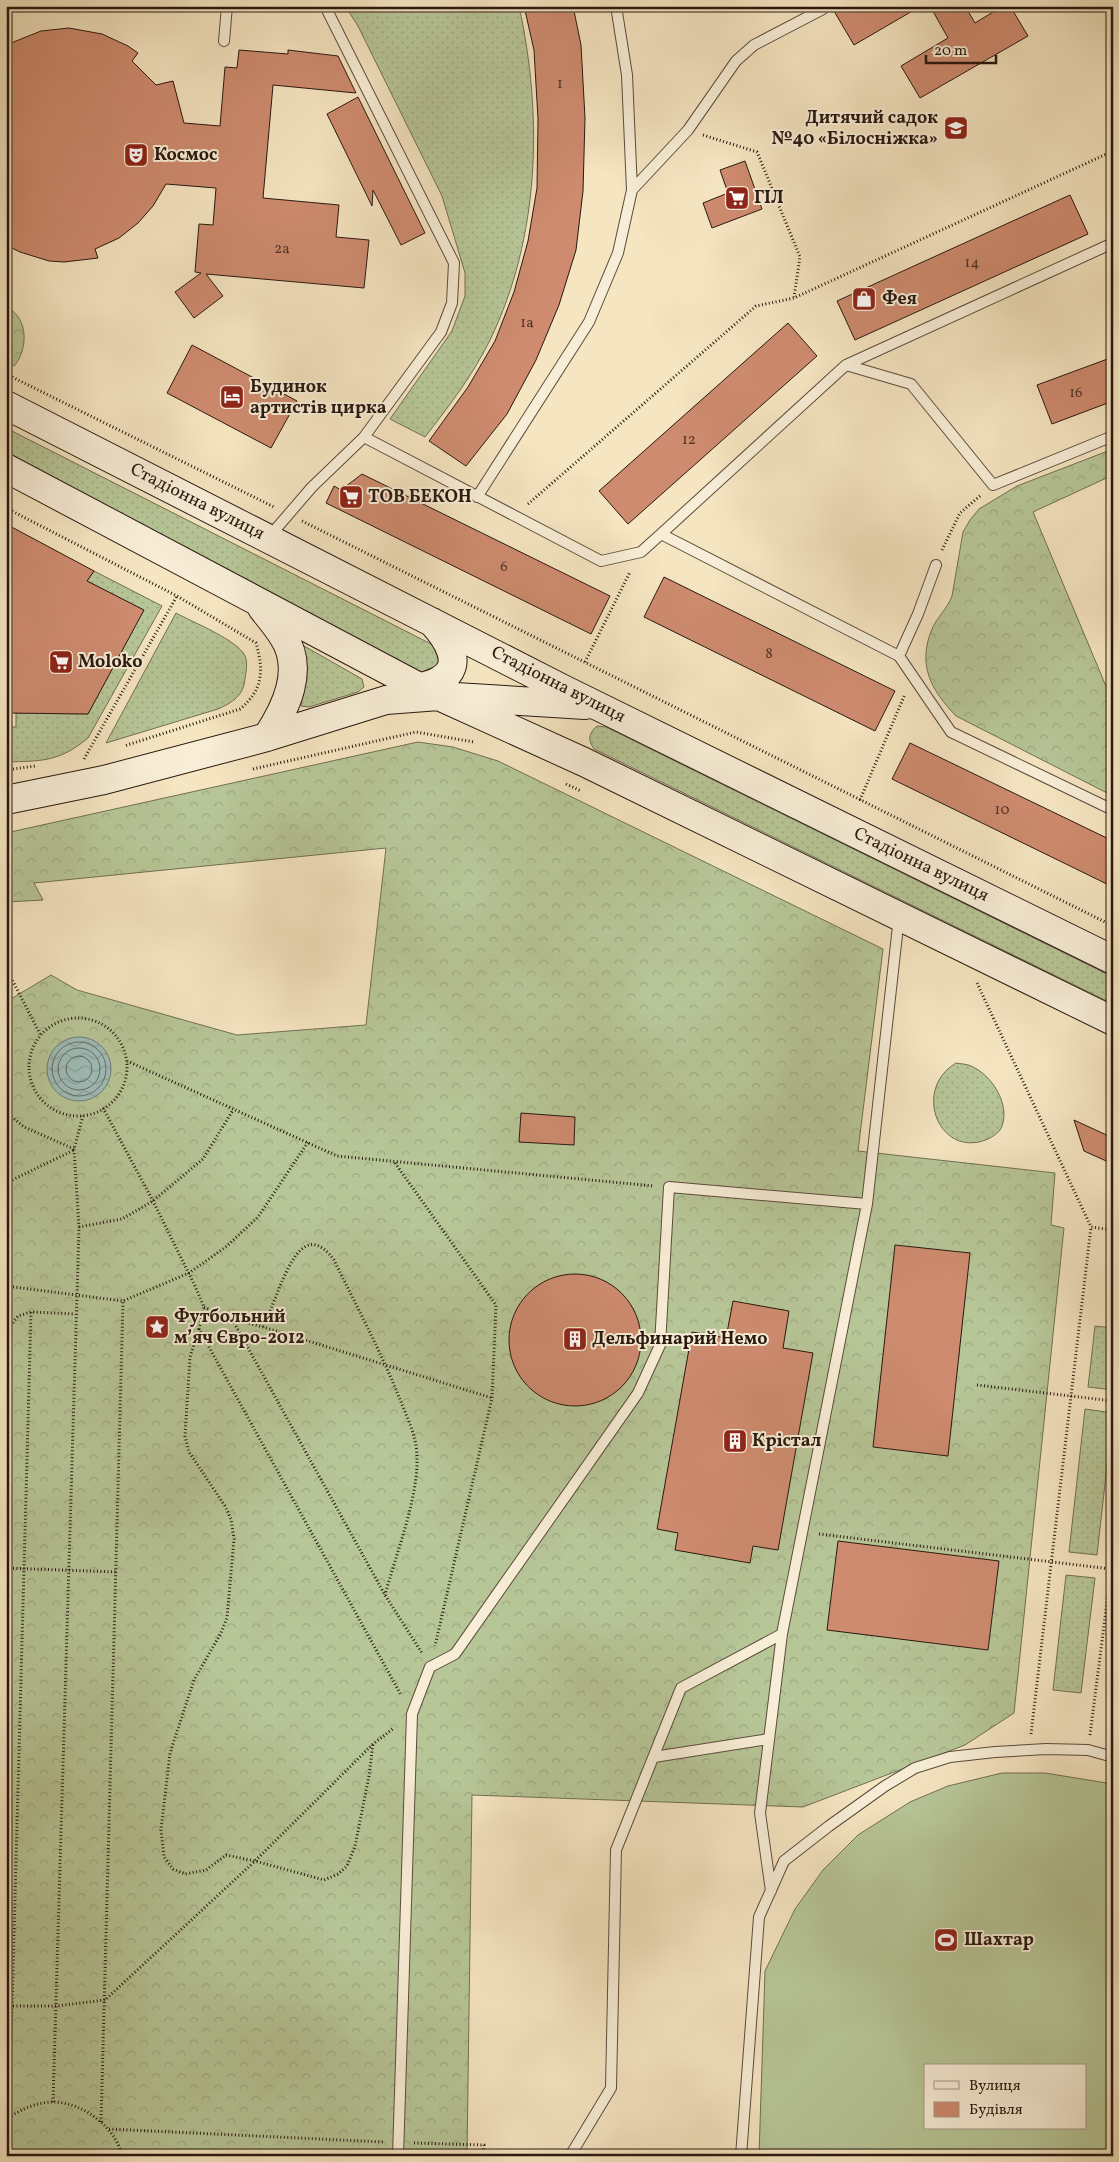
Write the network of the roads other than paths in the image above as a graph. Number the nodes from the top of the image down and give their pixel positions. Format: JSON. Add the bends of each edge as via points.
{"nodes":[{"id":1,"x":227,"y":6,"type":"edge"},
{"id":2,"x":325,"y":6,"type":"edge"},
{"id":3,"x":616,"y":6,"type":"edge"},
{"id":4,"x":823,"y":9,"type":"dead end"},
{"id":5,"x":224,"y":41,"type":"dead end"},
{"id":6,"x":632,"y":190,"type":"junction"},
{"id":7,"x":1113,"y":243,"type":"edge"},
{"id":8,"x":846,"y":365,"type":"junction"},
{"id":9,"x":6,"y":405,"type":"edge"},
{"id":10,"x":1113,"y":436,"type":"edge"},
{"id":11,"x":364,"y":437,"type":"junction"},
{"id":12,"x":6,"y":468,"type":"edge"},
{"id":13,"x":476,"y":497,"type":"junction"},
{"id":14,"x":662,"y":534,"type":"junction"},
{"id":15,"x":268,"y":537,"type":"junction"},
{"id":16,"x":936,"y":565,"type":"road end"},
{"id":17,"x":256,"y":601,"type":"junction"},
{"id":18,"x":431,"y":621,"type":"junction"},
{"id":19,"x":900,"y":656,"type":"junction"},
{"id":20,"x":429,"y":692,"type":"junction"},
{"id":21,"x":598,"y":706,"type":"junction"},
{"id":22,"x":267,"y":737,"type":"junction"},
{"id":23,"x":6,"y":800,"type":"edge"},
{"id":24,"x":1113,"y":810,"type":"edge"},
{"id":25,"x":899,"y":916,"type":"junction"},
{"id":26,"x":1113,"y":960,"type":"edge"},
{"id":27,"x":1113,"y":1021,"type":"edge"},
{"id":28,"x":867,"y":1204,"type":"junction"},
{"id":29,"x":782,"y":1634,"type":"junction"},
{"id":30,"x":769,"y":1739,"type":"junction"},
{"id":31,"x":654,"y":1757,"type":"junction"},
{"id":32,"x":1113,"y":1757,"type":"edge"},
{"id":33,"x":771,"y":1891,"type":"junction"},
{"id":34,"x":398,"y":2156,"type":"edge"},
{"id":35,"x":570,"y":2156,"type":"edge"},
{"id":36,"x":741,"y":2156,"type":"edge"}],
"edges":[{"from":1,"to":5,"type":"lane"},
{"from":2,"to":11,"type":"lane","via":[[454,263],[452,303],[441,332]]},
{"from":3,"to":6,"type":"lane","via":[[627,76]]},
{"from":4,"to":6,"type":"lane","via":[[754,45],[736,61],[688,130]]},
{"from":6,"to":13,"type":"lane","via":[[618,253],[588,322]]},
{"from":7,"to":8,"type":"lane"},
{"from":8,"to":10,"type":"lane","via":[[911,384],[993,485]]},
{"from":8,"to":14,"type":"lane"},
{"from":9,"to":15,"type":"street","name":"Стадіонна вулиця"},
{"from":11,"to":13,"type":"lane"},
{"from":11,"to":15,"type":"lane","via":[[312,487]]},
{"from":12,"to":17,"type":"street"},
{"from":13,"to":14,"type":"lane","via":[[601,562],[640,552]]},
{"from":14,"to":19,"type":"lane"},
{"from":15,"to":18,"type":"street","name":"Стадіонна вулиця"},
{"from":16,"to":19,"type":"lane"},
{"from":17,"to":20,"type":"street"},
{"from":17,"to":22,"type":"street","via":[[284,636],[291,652],[292,672],[286,705]]},
{"from":18,"to":20,"type":"street","via":[[445,636],[453,663],[449,674]]},
{"from":18,"to":21,"type":"street","name":"Стадіонна вулиця"},
{"from":19,"to":24,"type":"lane","via":[[950,732]]},
{"from":20,"to":21,"type":"street"},
{"from":20,"to":22,"type":"street","via":[[386,700]]},
{"from":20,"to":25,"type":"street","via":[[584,762]]},
{"from":21,"to":26,"type":"street","name":"Стадіонна вулиця"},
{"from":22,"to":23,"type":"street","via":[[104,780]]},
{"from":25,"to":27,"type":"street"},
{"from":25,"to":28,"type":"lane"},
{"from":28,"to":29,"type":"lane"},
{"from":28,"to":34,"type":"lane","via":[[669,1187],[660,1345],[638,1393],[455,1654],[430,1666],[412,1714]]},
{"from":29,"to":30,"type":"lane"},
{"from":29,"to":31,"type":"lane","via":[[681,1688]]},
{"from":30,"to":31,"type":"lane"},
{"from":30,"to":33,"type":"lane","via":[[760,1813]]},
{"from":31,"to":35,"type":"lane","via":[[616,1850],[611,2088]]},
{"from":32,"to":33,"type":"lane","via":[[1088,1750],[1029,1750],[950,1757],[915,1768],[885,1786],[784,1861]]},
{"from":33,"to":36,"type":"lane","via":[[759,1917]]}]}
